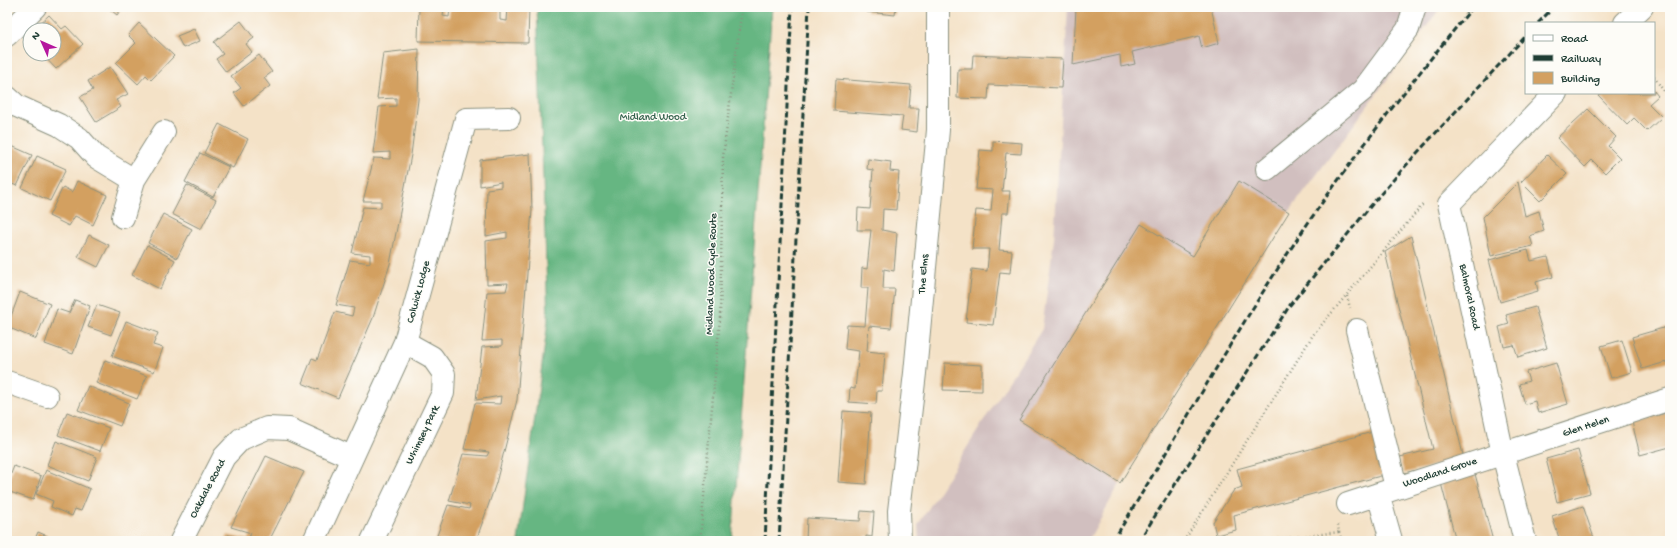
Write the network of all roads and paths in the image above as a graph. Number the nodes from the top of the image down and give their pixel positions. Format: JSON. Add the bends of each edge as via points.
{"nodes":[{"id":1,"x":35,"y":7,"type":"edge"},
{"id":2,"x":742,"y":7,"type":"edge"},
{"id":3,"x":938,"y":7,"type":"edge"},
{"id":4,"x":1416,"y":7,"type":"edge"},
{"id":5,"x":1642,"y":7,"type":"edge"},
{"id":6,"x":1625,"y":22,"type":"edge"},
{"id":7,"x":7,"y":35,"type":"edge"},
{"id":8,"x":1655,"y":78,"type":"edge"},
{"id":9,"x":1555,"y":94,"type":"edge"},
{"id":10,"x":7,"y":97,"type":"edge"},
{"id":11,"x":1670,"y":100,"type":"edge"},
{"id":12,"x":509,"y":118,"type":"dead end"},
{"id":13,"x":164,"y":132,"type":"dead end"},
{"id":14,"x":1267,"y":169,"type":"dead end"},
{"id":15,"x":134,"y":180,"type":"junction"},
{"id":16,"x":1449,"y":204,"type":"junction"},
{"id":17,"x":123,"y":217,"type":"dead end"},
{"id":18,"x":1357,"y":330,"type":"dead end"},
{"id":19,"x":405,"y":342,"type":"junction"},
{"id":20,"x":7,"y":382,"type":"edge"},
{"id":21,"x":47,"y":396,"type":"dead end"},
{"id":22,"x":1670,"y":399,"type":"edge"},
{"id":23,"x":1503,"y":454,"type":"junction"},
{"id":24,"x":352,"y":457,"type":"junction"},
{"id":25,"x":1387,"y":491,"type":"junction"},
{"id":26,"x":1348,"y":504,"type":"joint"},
{"id":27,"x":1339,"y":532,"type":"junction"},
{"id":28,"x":1329,"y":533,"type":"junction"},
{"id":29,"x":1391,"y":540,"type":"edge"},
{"id":30,"x":181,"y":541,"type":"edge"},
{"id":31,"x":314,"y":541,"type":"edge"},
{"id":32,"x":372,"y":541,"type":"edge"},
{"id":33,"x":700,"y":541,"type":"edge"},
{"id":34,"x":900,"y":541,"type":"edge"},
{"id":35,"x":1184,"y":541,"type":"edge"},
{"id":36,"x":1262,"y":541,"type":"edge"},
{"id":37,"x":1328,"y":541,"type":"edge"},
{"id":38,"x":1342,"y":541,"type":"edge"},
{"id":39,"x":1525,"y":541,"type":"edge"}],
"edges":[{"from":1,"to":7,"type":"street"},
{"from":2,"to":33,"type":"path","name":"Midland Wood Cycle Route","via":[[723,157],[720,318]]},
{"from":3,"to":34,"type":"street","name":"The Elms","via":[[938,130],[899,511]]},
{"from":4,"to":14,"type":"street","via":[[1408,29],[1363,90]]},
{"from":5,"to":6,"type":"street"},
{"from":8,"to":11,"type":"path"},
{"from":9,"to":16,"type":"street"},
{"from":10,"to":15,"type":"street","via":[[17,106],[59,125],[79,138],[96,157]]},
{"from":12,"to":19,"type":"street","name":"Colwick Lodge","via":[[466,119]]},
{"from":13,"to":15,"type":"street"},
{"from":15,"to":17,"type":"street"},
{"from":16,"to":23,"type":"street","name":"Balmoral Road"},
{"from":16,"to":35,"type":"path","via":[[1429,197],[1313,336]]},
{"from":18,"to":25,"type":"street"},
{"from":19,"to":24,"type":"street","name":"Colwick Lodge"},
{"from":19,"to":32,"type":"street","name":"Whimsey Park","via":[[432,357],[444,374],[443,393]]},
{"from":20,"to":21,"type":"street"},
{"from":22,"to":23,"type":"street","name":"Glen Helen"},
{"from":23,"to":25,"type":"street","name":"Woodland Grove"},
{"from":23,"to":39,"type":"street","name":"Balmoral Road"},
{"from":24,"to":30,"type":"street","name":"Oakdale Road","via":[[289,429],[266,428],[241,439],[224,456]]},
{"from":24,"to":31,"type":"street","name":"Colwick Lodge"},
{"from":25,"to":26,"type":"street","name":"Woodland Grove"},
{"from":25,"to":29,"type":"street"},
{"from":26,"to":27,"type":"path","via":[[1338,521]]},
{"from":27,"to":28,"type":"path"},
{"from":27,"to":38,"type":"path"},
{"from":28,"to":36,"type":"path"},
{"from":28,"to":37,"type":"path"}]}
